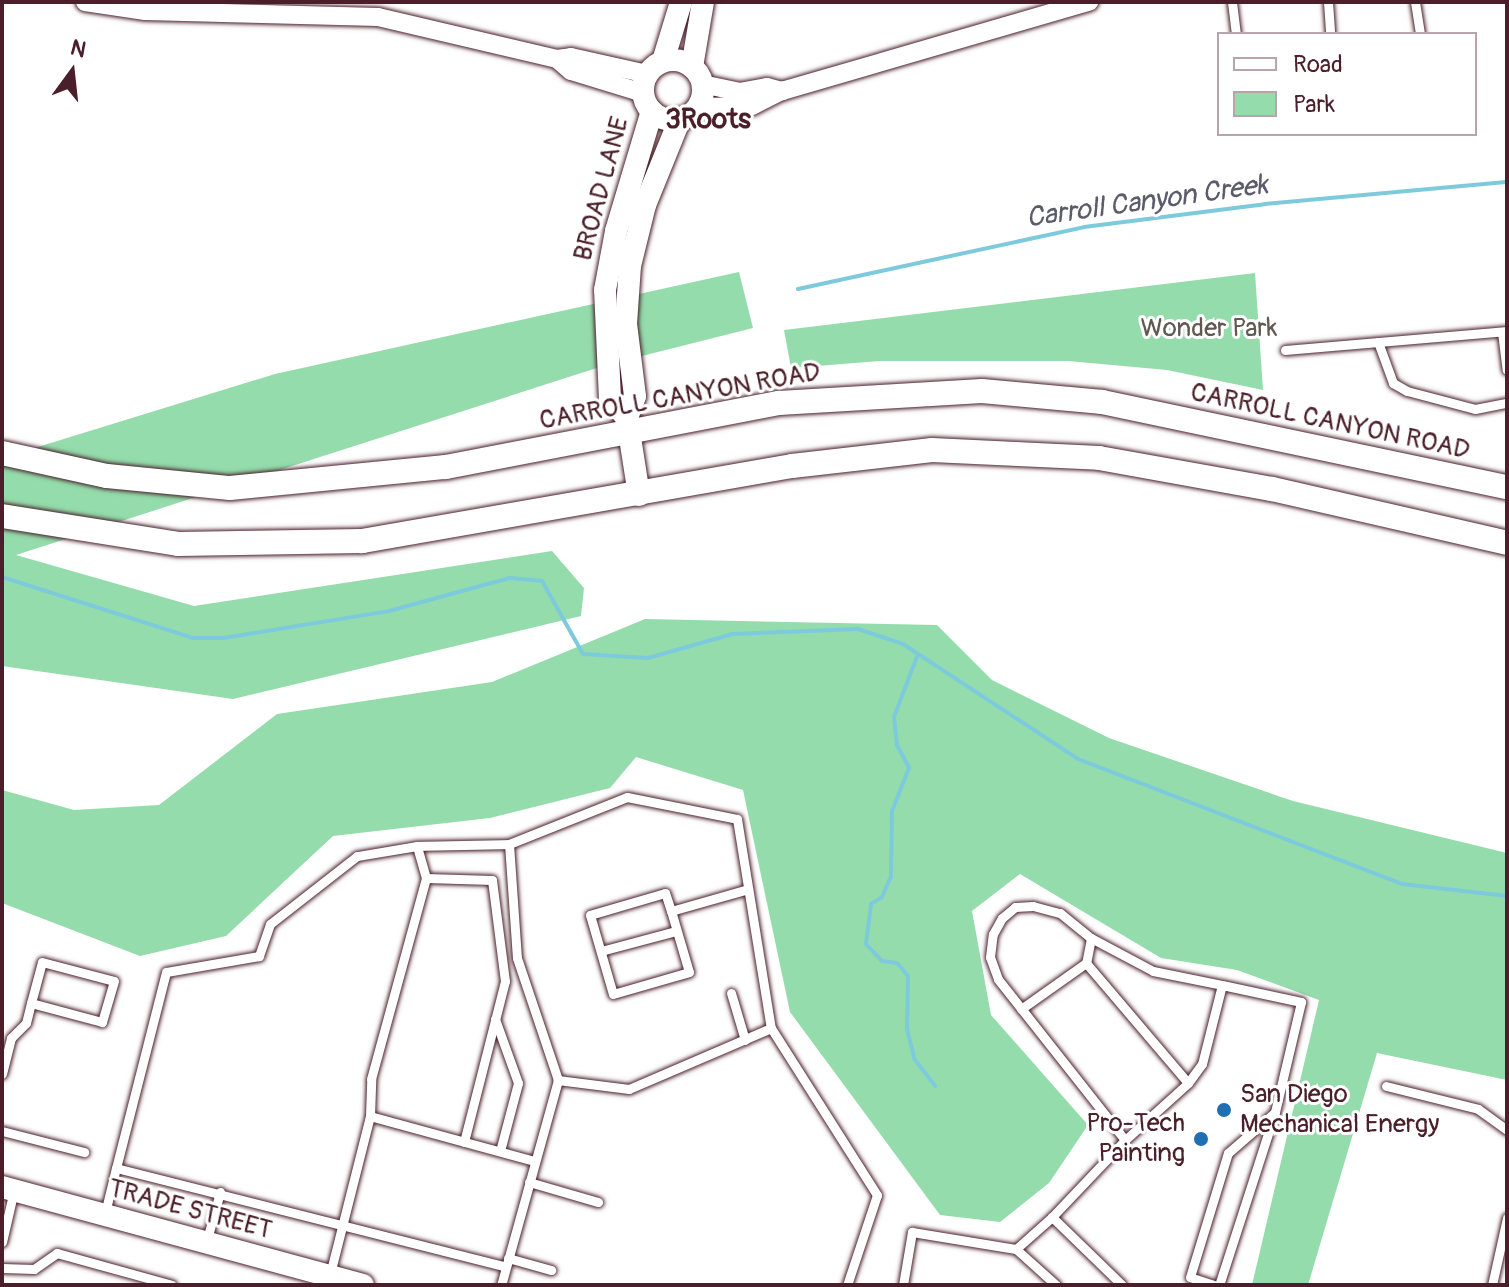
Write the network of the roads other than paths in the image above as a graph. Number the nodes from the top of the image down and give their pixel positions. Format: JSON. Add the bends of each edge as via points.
{"nodes":[{"id":1,"x":85,"y":2,"type":"edge"},
{"id":2,"x":681,"y":2,"type":"edge"},
{"id":3,"x":703,"y":2,"type":"edge"},
{"id":4,"x":1089,"y":2,"type":"edge"},
{"id":5,"x":1232,"y":2,"type":"edge"},
{"id":6,"x":1328,"y":2,"type":"edge"},
{"id":7,"x":1415,"y":2,"type":"edge"},
{"id":8,"x":240,"y":8,"type":"edge"},
{"id":9,"x":378,"y":10,"type":"edge"},
{"id":10,"x":1236,"y":32,"type":"edge"},
{"id":11,"x":1330,"y":32,"type":"edge"},
{"id":12,"x":1420,"y":32,"type":"edge"},
{"id":13,"x":697,"y":76,"type":"junction"},
{"id":14,"x":651,"y":85,"type":"junction"},
{"id":15,"x":782,"y":91,"type":"junction"},
{"id":16,"x":689,"y":113,"type":"junction"},
{"id":17,"x":1504,"y":331,"type":"edge"},
{"id":18,"x":1378,"y":342,"type":"junction"},
{"id":19,"x":1285,"y":350,"type":"dead end"},
{"id":20,"x":1507,"y":370,"type":"edge"},
{"id":21,"x":1507,"y":403,"type":"edge"},
{"id":22,"x":629,"y":426,"type":"junction"},
{"id":23,"x":2,"y":453,"type":"edge"},
{"id":24,"x":1507,"y":487,"type":"edge"},
{"id":25,"x":639,"y":495,"type":"junction"},
{"id":26,"x":2,"y":516,"type":"edge"},
{"id":27,"x":1507,"y":543,"type":"edge"},
{"id":28,"x":509,"y":844,"type":"junction"},
{"id":29,"x":417,"y":846,"type":"junction"},
{"id":30,"x":426,"y":878,"type":"junction"},
{"id":31,"x":748,"y":889,"type":"junction"},
{"id":32,"x":671,"y":911,"type":"junction"},
{"id":33,"x":676,"y":931,"type":"junction"},
{"id":34,"x":1091,"y":938,"type":"junction"},
{"id":35,"x":601,"y":951,"type":"junction"},
{"id":36,"x":1086,"y":963,"type":"junction"},
{"id":37,"x":1222,"y":985,"type":"junction"},
{"id":38,"x":731,"y":993,"type":"dead end"},
{"id":39,"x":31,"y":1003,"type":"junction"},
{"id":40,"x":1021,"y":1009,"type":"junction"},
{"id":41,"x":495,"y":1019,"type":"junction"},
{"id":42,"x":771,"y":1028,"type":"junction"},
{"id":43,"x":745,"y":1040,"type":"junction"},
{"id":44,"x":2,"y":1074,"type":"edge"},
{"id":45,"x":558,"y":1080,"type":"junction"},
{"id":46,"x":1188,"y":1083,"type":"junction"},
{"id":47,"x":1386,"y":1086,"type":"dead end"},
{"id":48,"x":1275,"y":1112,"type":"junction"},
{"id":49,"x":370,"y":1116,"type":"junction"},
{"id":50,"x":1507,"y":1130,"type":"edge"},
{"id":51,"x":2,"y":1131,"type":"edge"},
{"id":52,"x":1125,"y":1140,"type":"junction"},
{"id":53,"x":464,"y":1142,"type":"junction"},
{"id":54,"x":500,"y":1151,"type":"junction"},
{"id":55,"x":84,"y":1152,"type":"dead end"},
{"id":56,"x":535,"y":1161,"type":"junction"},
{"id":57,"x":116,"y":1168,"type":"junction"},
{"id":58,"x":529,"y":1182,"type":"junction"},
{"id":59,"x":8,"y":1189,"type":"edge"},
{"id":60,"x":220,"y":1192,"type":"junction"},
{"id":61,"x":598,"y":1202,"type":"dead end"},
{"id":62,"x":104,"y":1216,"type":"junction"},
{"id":63,"x":1052,"y":1217,"type":"junction"},
{"id":64,"x":1507,"y":1218,"type":"edge"},
{"id":65,"x":343,"y":1224,"type":"junction"},
{"id":66,"x":2,"y":1242,"type":"edge"},
{"id":67,"x":206,"y":1243,"type":"junction"},
{"id":68,"x":1016,"y":1249,"type":"junction"},
{"id":69,"x":507,"y":1262,"type":"junction"},
{"id":70,"x":2,"y":1268,"type":"edge"},
{"id":71,"x":551,"y":1270,"type":"dead end"},
{"id":72,"x":330,"y":1276,"type":"junction"},
{"id":73,"x":172,"y":1285,"type":"edge"},
{"id":74,"x":363,"y":1285,"type":"edge"},
{"id":75,"x":501,"y":1285,"type":"edge"},
{"id":76,"x":847,"y":1285,"type":"edge"},
{"id":77,"x":903,"y":1285,"type":"edge"},
{"id":78,"x":1056,"y":1285,"type":"edge"},
{"id":79,"x":1122,"y":1285,"type":"edge"},
{"id":80,"x":1216,"y":1285,"type":"edge"},
{"id":81,"x":1492,"y":1285,"type":"edge"}],
"edges":[{"from":1,"to":8,"type":"street","via":[[145,11]]},
{"from":2,"to":14,"type":"street","name":"BROAD LANE"},
{"from":3,"to":13,"type":"street"},
{"from":4,"to":15,"type":"street"},
{"from":5,"to":10,"type":"lane"},
{"from":6,"to":11,"type":"lane"},
{"from":7,"to":12,"type":"lane"},
{"from":8,"to":9,"type":"street"},
{"from":9,"to":14,"type":"street","via":[[557,59],[571,57]]},
{"from":13,"to":14,"type":"street"},
{"from":13,"to":15,"type":"street","via":[[739,92],[767,87]]},
{"from":13,"to":16,"type":"street","name":"BROAD LANE"},
{"from":14,"to":16,"type":"street"},
{"from":14,"to":22,"type":"street","name":"BROAD LANE","via":[[605,290],[610,399]]},
{"from":15,"to":16,"type":"street","via":[[752,106]]},
{"from":16,"to":22,"type":"street","name":"BROAD LANE","via":[[645,205],[627,284],[635,396]]},
{"from":17,"to":18,"type":"lane"},
{"from":17,"to":20,"type":"lane"},
{"from":18,"to":19,"type":"lane"},
{"from":18,"to":21,"type":"lane","via":[[1393,383],[1407,391],[1475,409]]},
{"from":22,"to":23,"type":"main road","name":"CARROLL CANYON ROAD","via":[[446,467],[230,488],[107,476]]},
{"from":22,"to":24,"type":"main road","name":"CARROLL CANYON ROAD","via":[[779,403],[982,391],[1102,402]]},
{"from":22,"to":25,"type":"street","name":"BROAD LANE"},
{"from":25,"to":26,"type":"main road","via":[[362,541],[178,544]]},
{"from":25,"to":27,"type":"main road","via":[[792,466],[932,450],[1099,458],[1272,489]]},
{"from":28,"to":29,"type":"lane"},
{"from":28,"to":31,"type":"lane","via":[[627,797],[737,819]]},
{"from":28,"to":45,"type":"lane","via":[[517,958]]},
{"from":29,"to":30,"type":"lane"},
{"from":29,"to":57,"type":"lane","via":[[357,856],[270,924],[259,956],[166,972]]},
{"from":30,"to":41,"type":"lane","via":[[492,880],[505,981]]},
{"from":30,"to":49,"type":"lane","via":[[371,1079]]},
{"from":31,"to":32,"type":"lane"},
{"from":31,"to":42,"type":"lane"},
{"from":32,"to":33,"type":"lane"},
{"from":32,"to":35,"type":"lane","via":[[665,893],[590,915]]},
{"from":33,"to":35,"type":"lane"},
{"from":33,"to":35,"type":"lane","via":[[689,972],[613,994]]},
{"from":34,"to":36,"type":"lane"},
{"from":34,"to":37,"type":"lane","via":[[1153,971]]},
{"from":34,"to":40,"type":"lane","via":[[1060,913],[1033,906],[1015,907],[1002,918],[990,957],[998,979]]},
{"from":36,"to":40,"type":"lane"},
{"from":36,"to":46,"type":"lane"},
{"from":37,"to":46,"type":"lane","via":[[1202,1064]]},
{"from":37,"to":48,"type":"lane","via":[[1301,1002]]},
{"from":38,"to":43,"type":"lane"},
{"from":39,"to":39,"type":"lane","via":[[42,962],[114,981],[102,1022]]},
{"from":39,"to":44,"type":"lane","via":[[26,1023],[11,1038]]},
{"from":40,"to":52,"type":"lane"},
{"from":41,"to":53,"type":"lane"},
{"from":41,"to":54,"type":"lane","via":[[518,1083]]},
{"from":42,"to":43,"type":"lane"},
{"from":42,"to":76,"type":"lane","via":[[877,1195]]},
{"from":43,"to":45,"type":"lane","via":[[629,1089]]},
{"from":45,"to":56,"type":"lane"},
{"from":46,"to":52,"type":"lane"},
{"from":47,"to":50,"type":"lane","via":[[1478,1109]]},
{"from":48,"to":80,"type":"lane"},
{"from":48,"to":80,"type":"lane","via":[[1228,1153],[1190,1277]]},
{"from":49,"to":53,"type":"lane"},
{"from":49,"to":65,"type":"lane"},
{"from":51,"to":55,"type":"lane"},
{"from":52,"to":63,"type":"lane"},
{"from":53,"to":54,"type":"lane"},
{"from":54,"to":56,"type":"lane"},
{"from":56,"to":58,"type":"lane"},
{"from":57,"to":60,"type":"lane"},
{"from":57,"to":62,"type":"lane"},
{"from":58,"to":61,"type":"lane"},
{"from":58,"to":69,"type":"lane"},
{"from":59,"to":62,"type":"street","name":"TRADE STREET"},
{"from":59,"to":66,"type":"lane"},
{"from":60,"to":65,"type":"lane"},
{"from":60,"to":67,"type":"lane"},
{"from":62,"to":67,"type":"street","name":"TRADE STREET"},
{"from":63,"to":68,"type":"lane"},
{"from":63,"to":79,"type":"lane"},
{"from":64,"to":81,"type":"lane"},
{"from":65,"to":69,"type":"lane"},
{"from":65,"to":72,"type":"lane"},
{"from":67,"to":72,"type":"street","name":"TRADE STREET"},
{"from":68,"to":77,"type":"lane","via":[[912,1232]]},
{"from":68,"to":78,"type":"lane"},
{"from":69,"to":71,"type":"lane"},
{"from":69,"to":75,"type":"lane"},
{"from":70,"to":73,"type":"lane","via":[[34,1269],[57,1253]]},
{"from":72,"to":74,"type":"street","name":"TRADE STREET"}]}
